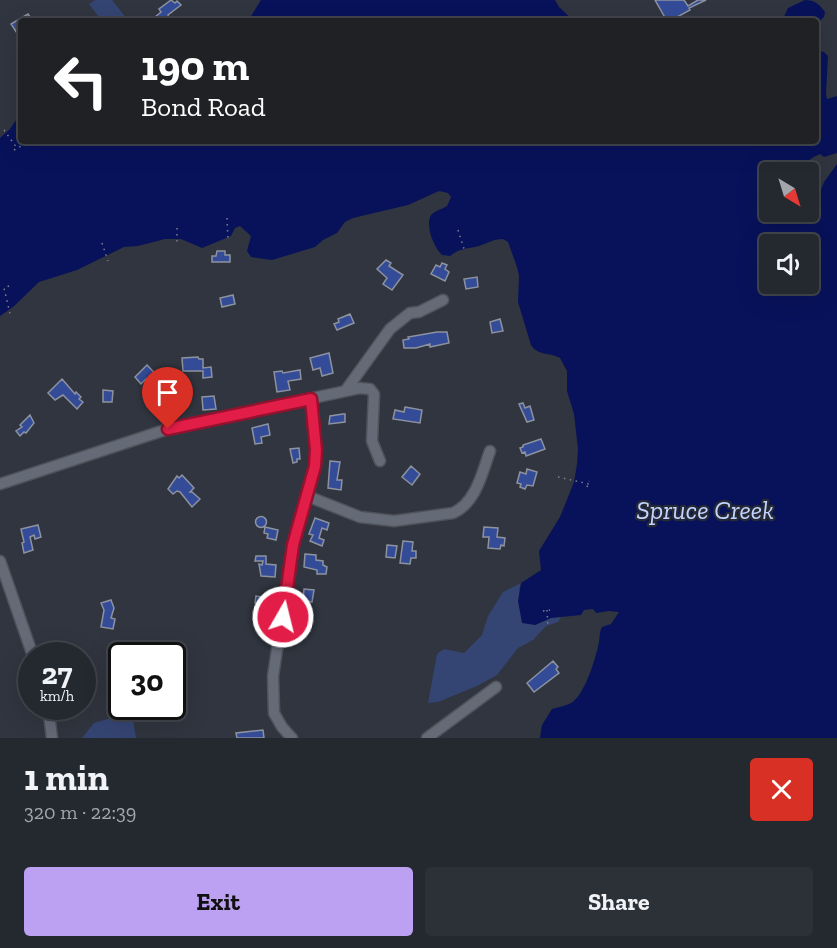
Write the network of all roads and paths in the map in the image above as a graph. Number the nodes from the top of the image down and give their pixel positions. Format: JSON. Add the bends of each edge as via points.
{"nodes":[{"id":1,"x":4,"y":130,"type":"dead end"},
{"id":2,"x":21,"y":146,"type":"dead end"},
{"id":3,"x":227,"y":218,"type":"dead end"},
{"id":4,"x":177,"y":228,"type":"dead end"},
{"id":5,"x":458,"y":230,"type":"dead end"},
{"id":6,"x":228,"y":241,"type":"dead end"},
{"id":7,"x":102,"y":243,"type":"dead end"},
{"id":8,"x":177,"y":243,"type":"dead end"},
{"id":9,"x":465,"y":252,"type":"dead end"},
{"id":10,"x":108,"y":261,"type":"dead end"},
{"id":11,"x":9,"y":286,"type":"dead end"},
{"id":12,"x":443,"y":300,"type":"dead end"},
{"id":13,"x":11,"y":318,"type":"dead end"},
{"id":14,"x":346,"y":390,"type":"junction"},
{"id":15,"x":311,"y":399,"type":"junction"},
{"id":16,"x":490,"y":451,"type":"dead end"},
{"id":17,"x":380,"y":461,"type":"dead end"},
{"id":18,"x":558,"y":477,"type":"dead end"},
{"id":19,"x":0,"y":484,"type":"edge"},
{"id":20,"x":588,"y":487,"type":"dead end"},
{"id":21,"x":307,"y":496,"type":"junction"},
{"id":22,"x":0,"y":561,"type":"edge"},
{"id":23,"x":550,"y":610,"type":"dead end"},
{"id":24,"x":548,"y":628,"type":"dead end"},
{"id":25,"x":28,"y":642,"type":"edge"},
{"id":26,"x":491,"y":688,"type":"dead end"},
{"id":27,"x":50,"y":720,"type":"edge"},
{"id":28,"x":52,"y":738,"type":"edge"},
{"id":29,"x":292,"y":738,"type":"edge"},
{"id":30,"x":427,"y":738,"type":"edge"}],
"edges":[{"from":1,"to":2,"type":"path","via":[[16,149]]},
{"from":3,"to":6,"type":"path"},
{"from":4,"to":8,"type":"path"},
{"from":5,"to":9,"type":"path"},
{"from":7,"to":10,"type":"path"},
{"from":11,"to":13,"type":"path","via":[[4,288]]},
{"from":12,"to":14,"type":"street","via":[[410,313],[390,329]]},
{"from":14,"to":15,"type":"street"},
{"from":14,"to":17,"type":"street","via":[[367,388],[374,394],[372,441]]},
{"from":15,"to":19,"type":"street","via":[[168,429]]},
{"from":15,"to":21,"type":"street","via":[[316,450]]},
{"from":16,"to":21,"type":"street","via":[[470,500],[453,513],[394,521],[360,517]]},
{"from":18,"to":20,"type":"path","via":[[589,483]]},
{"from":21,"to":29,"type":"street","via":[[293,545],[273,676],[274,712]]},
{"from":22,"to":25,"type":"street"},
{"from":23,"to":24,"type":"path","via":[[545,611]]},
{"from":26,"to":30,"type":"street"},
{"from":27,"to":28,"type":"street"}]}
